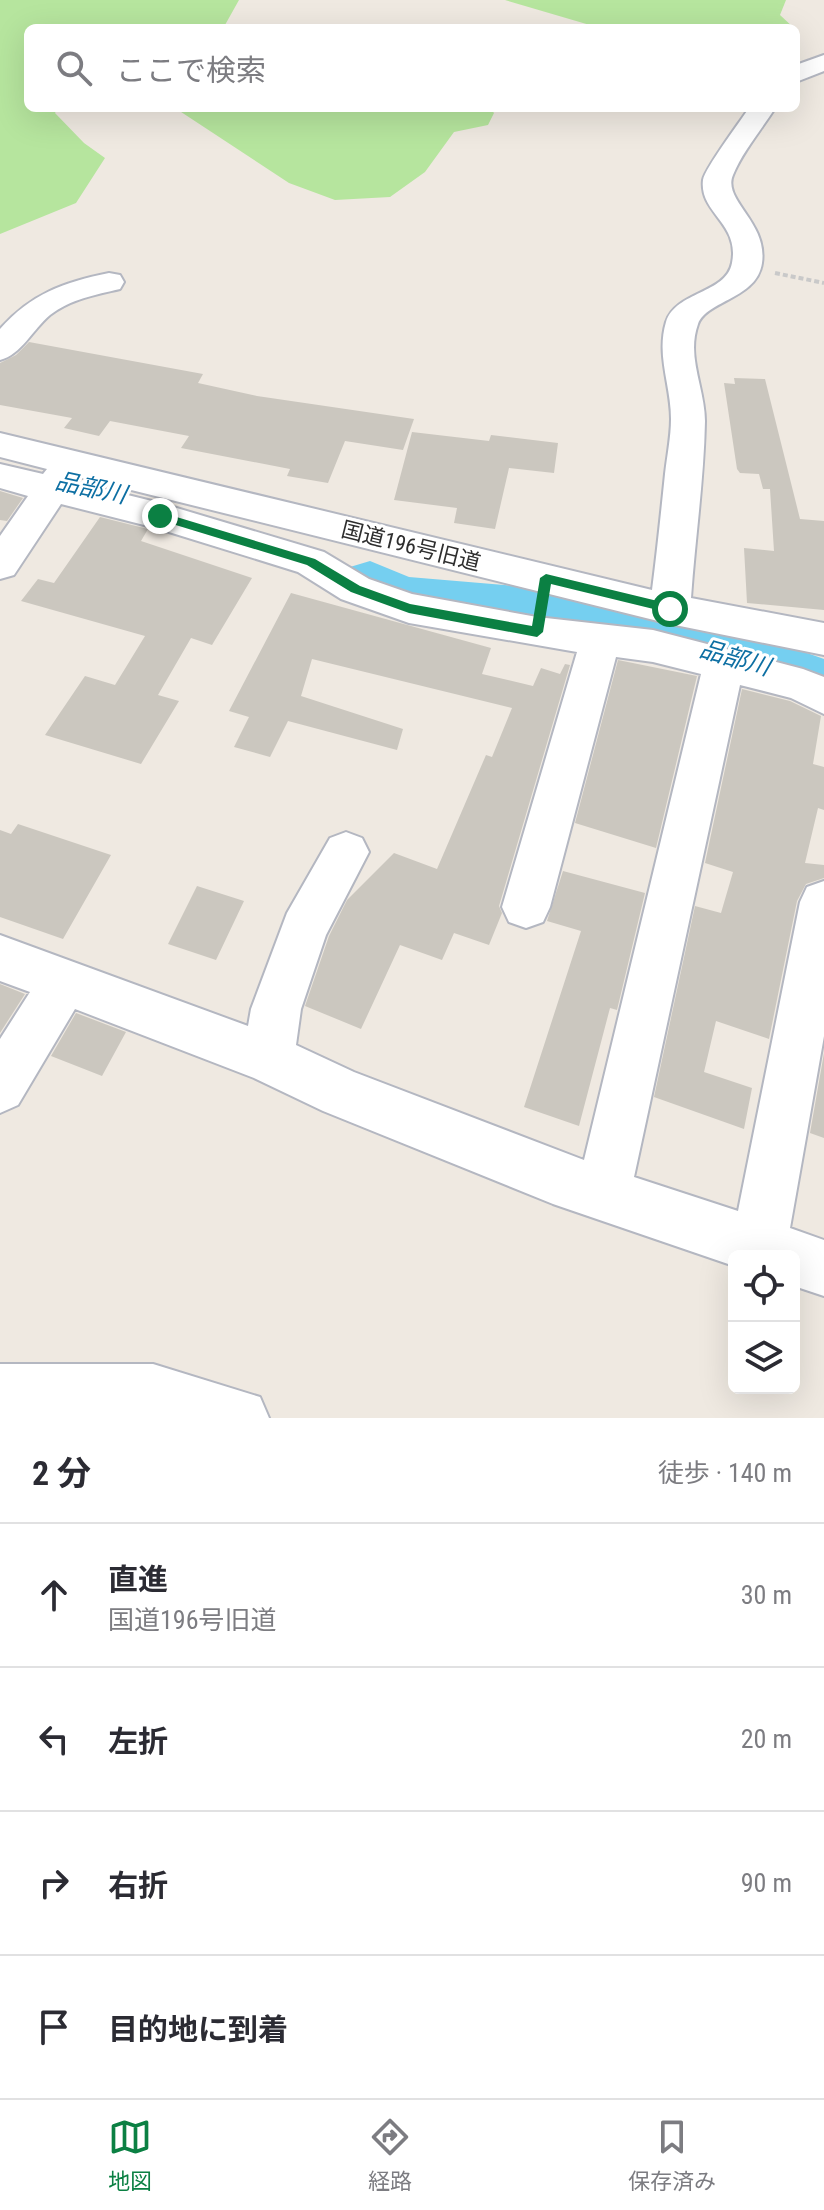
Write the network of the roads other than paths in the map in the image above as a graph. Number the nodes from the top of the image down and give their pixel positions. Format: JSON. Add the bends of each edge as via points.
{"nodes":[{"id":1,"x":824,"y":62,"type":"edge"},
{"id":2,"x":800,"y":72,"type":"edge"},
{"id":3,"x":759,"y":112,"type":"edge"},
{"id":4,"x":109,"y":282,"type":"dead end"},
{"id":5,"x":0,"y":350,"type":"edge"},
{"id":6,"x":0,"y":445,"type":"edge"},
{"id":7,"x":0,"y":476,"type":"edge"},
{"id":8,"x":61,"y":477,"type":"junction"},
{"id":9,"x":0,"y":565,"type":"edge"},
{"id":10,"x":546,"y":579,"type":"junction"},
{"id":11,"x":670,"y":609,"type":"junction"},
{"id":12,"x":537,"y":632,"type":"junction"},
{"id":13,"x":824,"y":639,"type":"edge"},
{"id":14,"x":601,"y":640,"type":"junction"},
{"id":15,"x":724,"y":665,"type":"junction"},
{"id":16,"x":824,"y":697,"type":"edge"},
{"id":17,"x":346,"y":852,"type":"dead end"},
{"id":18,"x":824,"y":902,"type":"edge"},
{"id":19,"x":526,"y":907,"type":"dead end"},
{"id":20,"x":0,"y":958,"type":"edge"},
{"id":21,"x":64,"y":982,"type":"junction"},
{"id":22,"x":268,"y":1058,"type":"junction"},
{"id":23,"x":0,"y":1087,"type":"edge"},
{"id":24,"x":603,"y":1193,"type":"junction"},
{"id":25,"x":771,"y":1250,"type":"edge"},
{"id":26,"x":780,"y":1250,"type":"edge"},
{"id":27,"x":800,"y":1260,"type":"edge"},
{"id":28,"x":824,"y":1268,"type":"edge"},
{"id":29,"x":0,"y":1394,"type":"edge"},
{"id":30,"x":239,"y":1418,"type":"edge"}],
"edges":[{"from":1,"to":2,"type":"street"},
{"from":3,"to":11,"type":"street","via":[[717,178],[719,199],[740,223],[748,243],[747,267],[731,288],[683,319],[677,350],[688,418]]},
{"from":4,"to":5,"type":"street","via":[[61,293],[35,308]]},
{"from":6,"to":8,"type":"street","name":"国道196号旧道"},
{"from":7,"to":8,"type":"street"},
{"from":8,"to":9,"type":"street"},
{"from":8,"to":10,"type":"street","name":"国道196号旧道"},
{"from":8,"to":12,"type":"street","via":[[160,516],[311,562],[355,589],[409,608]]},
{"from":10,"to":11,"type":"street","name":"国道196号旧道"},
{"from":10,"to":12,"type":"street"},
{"from":11,"to":13,"type":"street","name":"国道196号旧道"},
{"from":12,"to":14,"type":"street"},
{"from":14,"to":15,"type":"street","via":[[653,646]]},
{"from":14,"to":19,"type":"street"},
{"from":15,"to":16,"type":"street","via":[[803,685]]},
{"from":15,"to":24,"type":"street"},
{"from":17,"to":22,"type":"street","via":[[304,929],[276,1009]]},
{"from":18,"to":26,"type":"street"},
{"from":20,"to":21,"type":"street"},
{"from":21,"to":22,"type":"street"},
{"from":21,"to":23,"type":"street"},
{"from":22,"to":24,"type":"street","via":[[341,1093]]},
{"from":24,"to":25,"type":"street"},
{"from":27,"to":28,"type":"street"},
{"from":29,"to":30,"type":"street","via":[[153,1394]]}]}
